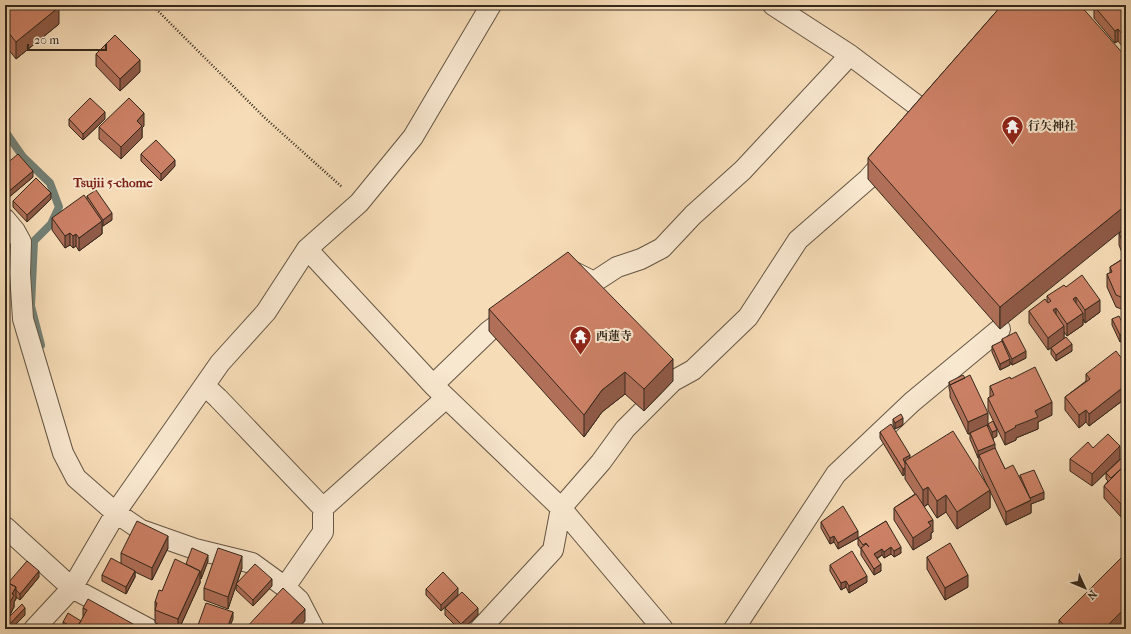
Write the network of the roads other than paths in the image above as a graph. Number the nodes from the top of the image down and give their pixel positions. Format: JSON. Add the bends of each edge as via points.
{"nodes":[{"id":1,"x":491,"y":5,"type":"edge"},
{"id":2,"x":773,"y":5,"type":"edge"},
{"id":3,"x":850,"y":56,"type":"junction"},
{"id":4,"x":913,"y":130,"type":"edge"},
{"id":5,"x":898,"y":146,"type":"edge"},
{"id":6,"x":5,"y":219,"type":"edge"},
{"id":7,"x":307,"y":249,"type":"junction"},
{"id":8,"x":557,"y":281,"type":"edge"},
{"id":9,"x":527,"y":303,"type":"edge"},
{"id":10,"x":1000,"y":322,"type":"edge"},
{"id":11,"x":205,"y":386,"type":"junction"},
{"id":12,"x":439,"y":391,"type":"junction"},
{"id":13,"x":323,"y":508,"type":"junction"},
{"id":14,"x":561,"y":508,"type":"junction"},
{"id":15,"x":116,"y":513,"type":"junction"},
{"id":16,"x":5,"y":527,"type":"edge"},
{"id":17,"x":285,"y":587,"type":"junction"},
{"id":18,"x":72,"y":588,"type":"junction"},
{"id":19,"x":34,"y":629,"type":"edge"},
{"id":20,"x":149,"y":629,"type":"edge"},
{"id":21,"x":314,"y":629,"type":"edge"},
{"id":22,"x":480,"y":629,"type":"edge"},
{"id":23,"x":663,"y":629,"type":"edge"},
{"id":24,"x":734,"y":629,"type":"edge"}],
"edges":[{"from":1,"to":7,"type":"street","via":[[413,137],[359,202]]},
{"from":2,"to":3,"type":"street"},
{"from":3,"to":4,"type":"street","via":[[933,107]]},
{"from":3,"to":8,"type":"street","via":[[743,170],[693,215],[662,248],[617,267],[594,282],[571,271]]},
{"from":5,"to":14,"type":"street","via":[[873,185],[798,240],[748,317],[693,370],[673,381],[625,429],[601,462]]},
{"from":6,"to":15,"type":"street","via":[[21,242],[23,319],[63,453],[76,478]]},
{"from":7,"to":11,"type":"street","via":[[266,312],[220,363]]},
{"from":7,"to":12,"type":"street"},
{"from":9,"to":12,"type":"street","via":[[489,331]]},
{"from":10,"to":24,"type":"street","via":[[836,474]]},
{"from":11,"to":13,"type":"street"},
{"from":11,"to":15,"type":"street"},
{"from":12,"to":13,"type":"street"},
{"from":12,"to":14,"type":"street"},
{"from":13,"to":17,"type":"street","via":[[323,532]]},
{"from":14,"to":22,"type":"street","via":[[553,550]]},
{"from":14,"to":23,"type":"street"},
{"from":15,"to":17,"type":"street","via":[[141,530],[195,549],[252,563]]},
{"from":15,"to":18,"type":"street"},
{"from":16,"to":18,"type":"street"},
{"from":17,"to":21,"type":"street","via":[[298,600]]},
{"from":18,"to":19,"type":"street"},
{"from":18,"to":20,"type":"street"}]}
